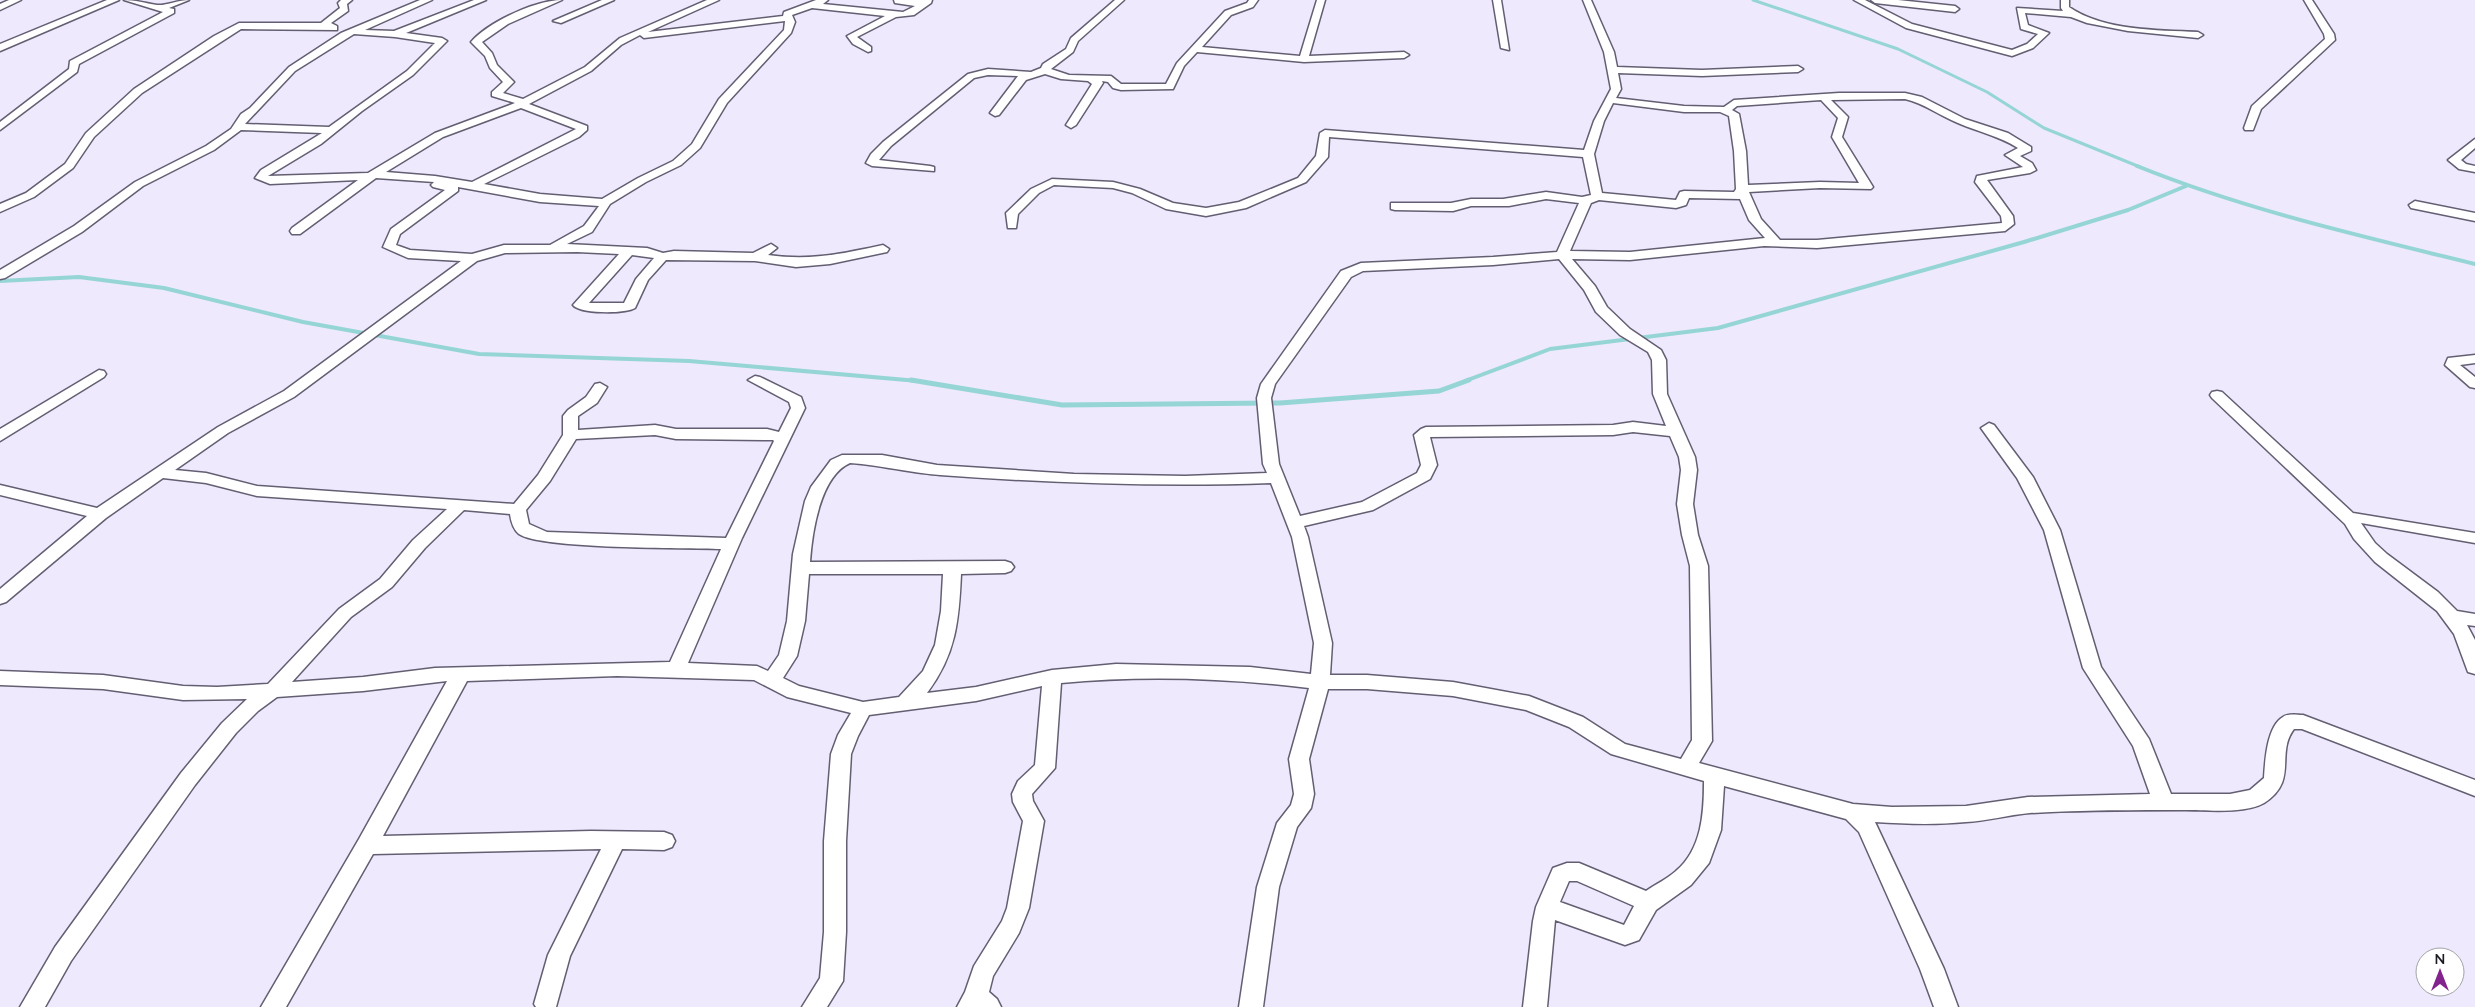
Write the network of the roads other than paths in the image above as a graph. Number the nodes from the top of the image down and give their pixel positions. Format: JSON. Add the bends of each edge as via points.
{"nodes":[{"id":1,"x":17,"y":0,"type":"edge"},
{"id":2,"x":115,"y":0,"type":"edge"},
{"id":3,"x":128,"y":0,"type":"edge"},
{"id":4,"x":185,"y":0,"type":"edge"},
{"id":5,"x":348,"y":0,"type":"edge"},
{"id":6,"x":428,"y":0,"type":"edge"},
{"id":7,"x":482,"y":0,"type":"edge"},
{"id":8,"x":715,"y":0,"type":"edge"},
{"id":9,"x":824,"y":0,"type":"edge"},
{"id":10,"x":1120,"y":0,"type":"edge"},
{"id":11,"x":1254,"y":0,"type":"edge"},
{"id":12,"x":1321,"y":0,"type":"edge"},
{"id":13,"x":1496,"y":0,"type":"edge"},
{"id":14,"x":1588,"y":0,"type":"edge"},
{"id":15,"x":1858,"y":0,"type":"edge"},
{"id":16,"x":1875,"y":0,"type":"edge"},
{"id":17,"x":2065,"y":0,"type":"edge"},
{"id":18,"x":2308,"y":0,"type":"edge"},
{"id":19,"x":564,"y":1,"type":"edge"},
{"id":20,"x":898,"y":1,"type":"dead end"},
{"id":21,"x":931,"y":1,"type":"edge"},
{"id":22,"x":606,"y":2,"type":"edge"},
{"id":23,"x":812,"y":5,"type":"junction"},
{"id":24,"x":0,"y":7,"type":"edge"},
{"id":25,"x":162,"y":7,"type":"junction"},
{"id":26,"x":1955,"y":9,"type":"dead end"},
{"id":27,"x":893,"y":14,"type":"junction"},
{"id":28,"x":2071,"y":14,"type":"junction"},
{"id":29,"x":789,"y":18,"type":"junction"},
{"id":30,"x":558,"y":21,"type":"dead end"},
{"id":31,"x":327,"y":26,"type":"junction"},
{"id":32,"x":355,"y":29,"type":"junction"},
{"id":33,"x":395,"y":34,"type":"junction"},
{"id":34,"x":2198,"y":35,"type":"dead end"},
{"id":35,"x":631,"y":36,"type":"junction"},
{"id":36,"x":0,"y":48,"type":"edge"},
{"id":37,"x":1194,"y":48,"type":"junction"},
{"id":38,"x":1506,"y":48,"type":"dead end"},
{"id":39,"x":868,"y":50,"type":"dead end"},
{"id":40,"x":1404,"y":55,"type":"dead end"},
{"id":41,"x":1304,"y":59,"type":"junction"},
{"id":42,"x":1798,"y":69,"type":"dead end"},
{"id":43,"x":1046,"y":70,"type":"junction"},
{"id":44,"x":1612,"y":70,"type":"junction"},
{"id":45,"x":1028,"y":74,"type":"junction"},
{"id":46,"x":1092,"y":78,"type":"junction"},
{"id":47,"x":1824,"y":97,"type":"junction"},
{"id":48,"x":1610,"y":100,"type":"junction"},
{"id":49,"x":522,"y":103,"type":"junction"},
{"id":50,"x":1727,"y":109,"type":"junction"},
{"id":51,"x":995,"y":113,"type":"dead end"},
{"id":52,"x":1071,"y":125,"type":"dead end"},
{"id":53,"x":0,"y":127,"type":"edge"},
{"id":54,"x":238,"y":127,"type":"junction"},
{"id":55,"x":2249,"y":128,"type":"dead end"},
{"id":56,"x":329,"y":130,"type":"junction"},
{"id":57,"x":2475,"y":142,"type":"edge"},
{"id":58,"x":1588,"y":154,"type":"junction"},
{"id":59,"x":930,"y":169,"type":"dead end"},
{"id":60,"x":2475,"y":169,"type":"edge"},
{"id":61,"x":372,"y":175,"type":"junction"},
{"id":62,"x":435,"y":179,"type":"junction"},
{"id":63,"x":476,"y":184,"type":"junction"},
{"id":64,"x":1742,"y":189,"type":"junction"},
{"id":65,"x":1592,"y":198,"type":"junction"},
{"id":66,"x":604,"y":203,"type":"junction"},
{"id":67,"x":2415,"y":205,"type":"dead end"},
{"id":68,"x":1395,"y":206,"type":"dead end"},
{"id":69,"x":0,"y":208,"type":"edge"},
{"id":70,"x":2475,"y":217,"type":"edge"},
{"id":71,"x":1012,"y":226,"type":"dead end"},
{"id":72,"x":296,"y":231,"type":"dead end"},
{"id":73,"x":1777,"y":244,"type":"junction"},
{"id":74,"x":542,"y":248,"type":"junction"},
{"id":75,"x":771,"y":248,"type":"dead end"},
{"id":76,"x":883,"y":250,"type":"dead end"},
{"id":77,"x":627,"y":253,"type":"junction"},
{"id":78,"x":1562,"y":255,"type":"junction"},
{"id":79,"x":755,"y":256,"type":"junction"},
{"id":80,"x":474,"y":258,"type":"junction"},
{"id":81,"x":662,"y":258,"type":"junction"},
{"id":82,"x":6,"y":272,"type":"edge"},
{"id":83,"x":379,"y":328,"type":"joint"},
{"id":84,"x":2475,"y":359,"type":"edge"},
{"id":85,"x":99,"y":374,"type":"dead end"},
{"id":86,"x":755,"y":380,"type":"dead end"},
{"id":87,"x":2475,"y":384,"type":"edge"},
{"id":88,"x":600,"y":387,"type":"dead end"},
{"id":89,"x":2217,"y":395,"type":"dead end"},
{"id":90,"x":1989,"y":428,"type":"dead end"},
{"id":91,"x":1675,"y":432,"type":"junction"},
{"id":92,"x":571,"y":435,"type":"junction"},
{"id":93,"x":0,"y":436,"type":"edge"},
{"id":94,"x":782,"y":442,"type":"junction"},
{"id":95,"x":161,"y":473,"type":"junction"},
{"id":96,"x":1276,"y":478,"type":"junction"},
{"id":97,"x":0,"y":490,"type":"edge"},
{"id":98,"x":460,"y":505,"type":"junction"},
{"id":99,"x":518,"y":509,"type":"junction"},
{"id":100,"x":100,"y":514,"type":"junction"},
{"id":101,"x":2352,"y":521,"type":"junction"},
{"id":102,"x":1294,"y":523,"type":"junction"},
{"id":103,"x":2475,"y":538,"type":"edge"},
{"id":104,"x":732,"y":544,"type":"junction"},
{"id":105,"x":1005,"y":567,"type":"dead end"},
{"id":106,"x":801,"y":568,"type":"junction"},
{"id":107,"x":949,"y":568,"type":"junction"},
{"id":108,"x":0,"y":598,"type":"edge"},
{"id":109,"x":2451,"y":617,"type":"junction"},
{"id":110,"x":2475,"y":620,"type":"edge"},
{"id":111,"x":2475,"y":667,"type":"edge"},
{"id":112,"x":676,"y":669,"type":"junction"},
{"id":113,"x":461,"y":674,"type":"junction"},
{"id":114,"x":1052,"y":677,"type":"junction"},
{"id":115,"x":0,"y":678,"type":"edge"},
{"id":116,"x":772,"y":680,"type":"junction"},
{"id":117,"x":1320,"y":682,"type":"junction"},
{"id":118,"x":272,"y":691,"type":"junction"},
{"id":119,"x":904,"y":704,"type":"junction"},
{"id":120,"x":864,"y":709,"type":"junction"},
{"id":121,"x":1686,"y":767,"type":"junction"},
{"id":122,"x":1714,"y":774,"type":"junction"},
{"id":123,"x":2475,"y":788,"type":"edge"},
{"id":124,"x":2164,"y":803,"type":"junction"},
{"id":125,"x":1853,"y":812,"type":"junction"},
{"id":126,"x":616,"y":840,"type":"junction"},
{"id":127,"x":664,"y":841,"type":"dead end"},
{"id":128,"x":367,"y":845,"type":"junction"},
{"id":129,"x":1649,"y":902,"type":"junction"},
{"id":130,"x":1547,"y":907,"type":"junction"},
{"id":131,"x":978,"y":1003,"type":"edge"},
{"id":132,"x":546,"y":1004,"type":"dead end"},
{"id":133,"x":32,"y":1007,"type":"edge"},
{"id":134,"x":273,"y":1007,"type":"edge"},
{"id":135,"x":814,"y":1007,"type":"edge"},
{"id":136,"x":1251,"y":1007,"type":"edge"},
{"id":137,"x":1535,"y":1007,"type":"edge"},
{"id":138,"x":1946,"y":1007,"type":"edge"}],
"edges":[{"from":1,"to":24,"type":"street"},
{"from":2,"to":36,"type":"street"},
{"from":3,"to":25,"type":"street"},
{"from":4,"to":25,"type":"street"},
{"from":5,"to":31,"type":"street","via":[[342,3],[345,9],[325,23]]},
{"from":6,"to":32,"type":"street"},
{"from":7,"to":33,"type":"street"},
{"from":8,"to":35,"type":"street"},
{"from":9,"to":23,"type":"street"},
{"from":10,"to":43,"type":"street","via":[[1074,40],[1070,50],[1046,66]]},
{"from":11,"to":37,"type":"street","via":[[1250,5],[1228,13],[1215,30]]},
{"from":12,"to":41,"type":"street","via":[[1321,13],[1306,44]]},
{"from":13,"to":38,"type":"street"},
{"from":14,"to":44,"type":"street"},
{"from":15,"to":28,"type":"street","via":[[1909,26],[2012,53],[2038,42],[2044,34],[2024,27],[2020,10]]},
{"from":16,"to":26,"type":"street"},
{"from":17,"to":28,"type":"street","via":[[2065,8]]},
{"from":18,"to":55,"type":"street","via":[[2330,40],[2256,108]]},
{"from":19,"to":22,"type":"street"},
{"from":19,"to":49,"type":"street","via":[[500,24],[476,42],[508,82],[496,94]]},
{"from":20,"to":21,"type":"street"},
{"from":21,"to":27,"type":"street","via":[[911,14]]},
{"from":22,"to":30,"type":"street"},
{"from":23,"to":27,"type":"street"},
{"from":23,"to":29,"type":"street","via":[[787,14]]},
{"from":25,"to":53,"type":"street","via":[[171,11],[73,62],[74,70]]},
{"from":27,"to":39,"type":"street","via":[[852,36]]},
{"from":28,"to":34,"type":"street","via":[[2130,29]]},
{"from":29,"to":35,"type":"street"},
{"from":29,"to":66,"type":"street","via":[[788,31],[723,101],[696,146],[673,166]]},
{"from":31,"to":32,"type":"street"},
{"from":31,"to":69,"type":"street","via":[[239,26],[217,38],[119,107],[90,135],[68,166],[30,195]]},
{"from":32,"to":33,"type":"street","via":[[368,34]]},
{"from":32,"to":54,"type":"street","via":[[292,69]]},
{"from":33,"to":56,"type":"street","via":[[442,41],[410,73]]},
{"from":35,"to":49,"type":"street","via":[[608,49],[597,63],[580,74]]},
{"from":37,"to":41,"type":"street"},
{"from":37,"to":46,"type":"street","via":[[1180,65],[1169,87],[1121,87],[1111,79]]},
{"from":40,"to":41,"type":"street"},
{"from":42,"to":44,"type":"street","via":[[1702,73]]},
{"from":43,"to":45,"type":"street"},
{"from":43,"to":46,"type":"street","via":[[1054,75]]},
{"from":44,"to":48,"type":"street","via":[[1616,89]]},
{"from":45,"to":51,"type":"street"},
{"from":45,"to":59,"type":"street","via":[[988,72],[966,79],[887,144],[872,163]]},
{"from":46,"to":52,"type":"street","via":[[1098,83]]},
{"from":47,"to":50,"type":"street","via":[[1734,103]]},
{"from":47,"to":64,"type":"street","via":[[1843,117],[1837,137],[1867,186]]},
{"from":47,"to":73,"type":"street","via":[[1894,95],[1918,99],[1961,121],[2015,140],[2027,150],[2011,155],[2028,165],[2030,170],[1981,178],[2007,216],[2005,227],[1817,244]]},
{"from":48,"to":50,"type":"street","via":[[1684,109]]},
{"from":48,"to":58,"type":"street","via":[[1598,121]]},
{"from":49,"to":61,"type":"street","via":[[439,135]]},
{"from":49,"to":63,"type":"street","via":[[583,128]]},
{"from":50,"to":64,"type":"street","via":[[1734,114]]},
{"from":54,"to":56,"type":"street"},
{"from":54,"to":82,"type":"street","via":[[210,148],[139,184],[78,229]]},
{"from":56,"to":61,"type":"street","via":[[316,142],[265,172],[261,178],[270,181]]},
{"from":57,"to":60,"type":"street","via":[[2454,160]]},
{"from":58,"to":65,"type":"street"},
{"from":58,"to":71,"type":"street","via":[[1325,133],[1322,157],[1302,180],[1242,205],[1206,212],[1170,206],[1114,185],[1052,182],[1035,191],[1012,213]]},
{"from":61,"to":62,"type":"street"},
{"from":61,"to":72,"type":"street"},
{"from":62,"to":63,"type":"street"},
{"from":62,"to":80,"type":"street","via":[[430,184],[454,189],[395,232],[389,247],[408,254]]},
{"from":63,"to":66,"type":"street","via":[[540,198]]},
{"from":64,"to":65,"type":"street","via":[[1737,196],[1684,194],[1682,203],[1676,204]]},
{"from":64,"to":73,"type":"street","via":[[1754,220]]},
{"from":65,"to":68,"type":"street","via":[[1544,196],[1453,207]]},
{"from":65,"to":78,"type":"street"},
{"from":66,"to":74,"type":"street","via":[[597,217],[580,235]]},
{"from":67,"to":70,"type":"street"},
{"from":73,"to":78,"type":"street","via":[[1764,242],[1630,256]]},
{"from":74,"to":77,"type":"street","via":[[604,248]]},
{"from":74,"to":80,"type":"street","via":[[504,249]]},
{"from":75,"to":79,"type":"street"},
{"from":76,"to":79,"type":"street","via":[[796,263]]},
{"from":77,"to":81,"type":"street","via":[[648,252]]},
{"from":77,"to":81,"type":"street","via":[[580,305],[584,308],[627,307],[642,280]]},
{"from":78,"to":91,"type":"street","via":[[1590,289],[1601,309],[1625,332],[1654,350],[1659,360],[1660,394]]},
{"from":78,"to":96,"type":"street","via":[[1370,265],[1346,274],[1268,384],[1264,404],[1271,464]]},
{"from":79,"to":81,"type":"street","via":[[674,255]]},
{"from":80,"to":83,"type":"street"},
{"from":83,"to":95,"type":"street","via":[[289,394],[223,430]]},
{"from":84,"to":87,"type":"street","via":[[2453,362],[2452,365]]},
{"from":85,"to":93,"type":"street"},
{"from":86,"to":94,"type":"street","via":[[796,400],[798,404]]},
{"from":88,"to":92,"type":"street","via":[[590,401],[572,413],[568,422]]},
{"from":89,"to":101,"type":"street"},
{"from":90,"to":124,"type":"street","via":[[2025,477],[2052,530],[2092,668],[2142,744]]},
{"from":91,"to":102,"type":"street","via":[[1633,427],[1613,430],[1426,432],[1422,435],[1429,466],[1424,476],[1367,506]]},
{"from":91,"to":121,"type":"street","via":[[1687,457],[1685,504],[1699,566],[1702,741]]},
{"from":92,"to":94,"type":"street","via":[[655,430],[676,434],[768,434],[778,436]]},
{"from":92,"to":99,"type":"street","via":[[544,478]]},
{"from":94,"to":104,"type":"street"},
{"from":95,"to":98,"type":"street","via":[[206,478],[257,491]]},
{"from":95,"to":100,"type":"street"},
{"from":96,"to":102,"type":"street"},
{"from":96,"to":106,"type":"street","via":[[1185,481],[1074,479],[937,470],[882,460],[848,458],[837,463],[816,494]]},
{"from":97,"to":100,"type":"street"},
{"from":98,"to":99,"type":"street"},
{"from":98,"to":118,"type":"street","via":[[419,544],[386,583],[345,613]]},
{"from":99,"to":104,"type":"street","via":[[519,525],[523,530],[547,537]]},
{"from":100,"to":108,"type":"street"},
{"from":101,"to":103,"type":"street","via":[[2357,518]]},
{"from":101,"to":109,"type":"street","via":[[2371,548]]},
{"from":102,"to":117,"type":"street","via":[[1300,537],[1323,643]]},
{"from":104,"to":112,"type":"street"},
{"from":105,"to":107,"type":"street"},
{"from":106,"to":107,"type":"street"},
{"from":106,"to":116,"type":"street","via":[[796,621],[788,656]]},
{"from":107,"to":119,"type":"street","via":[[952,573],[950,624],[935,669]]},
{"from":109,"to":110,"type":"street"},
{"from":109,"to":111,"type":"street","via":[[2465,638]]},
{"from":112,"to":113,"type":"street"},
{"from":112,"to":116,"type":"street","via":[[756,673]]},
{"from":113,"to":118,"type":"street"},
{"from":113,"to":128,"type":"street"},
{"from":114,"to":117,"type":"street","via":[[1116,671],[1192,671]]},
{"from":114,"to":119,"type":"street","via":[[976,694]]},
{"from":114,"to":131,"type":"street","via":[[1045,768],[1022,794],[1034,821],[1018,908],[1011,926],[982,973]]},
{"from":115,"to":118,"type":"street","via":[[103,682],[183,693]]},
{"from":116,"to":120,"type":"street","via":[[794,692]]},
{"from":117,"to":121,"type":"street","via":[[1453,689],[1529,703],[1576,722],[1618,749]]},
{"from":117,"to":136,"type":"street","via":[[1299,759],[1304,794],[1300,808],[1288,823],[1268,887]]},
{"from":118,"to":133,"type":"street","via":[[251,706],[188,779],[63,954]]},
{"from":119,"to":120,"type":"street"},
{"from":120,"to":135,"type":"street","via":[[841,754],[831,981]]},
{"from":121,"to":122,"type":"street"},
{"from":122,"to":125,"type":"street"},
{"from":122,"to":129,"type":"street","via":[[1711,830],[1701,858],[1685,877]]},
{"from":123,"to":124,"type":"street","via":[[2302,722],[2289,722],[2284,727],[2275,759],[2274,781],[2256,797],[2230,802]]},
{"from":124,"to":125,"type":"street","via":[[2028,805],[1966,814]]},
{"from":125,"to":138,"type":"street","via":[[1867,827]]},
{"from":126,"to":127,"type":"street"},
{"from":126,"to":128,"type":"street"},
{"from":126,"to":132,"type":"street","via":[[559,955]]},
{"from":128,"to":134,"type":"street"},
{"from":129,"to":130,"type":"street","via":[[1630,933],[1625,934]]},
{"from":129,"to":130,"type":"street","via":[[1579,872],[1567,872],[1561,874]]},
{"from":130,"to":137,"type":"street"}]}
